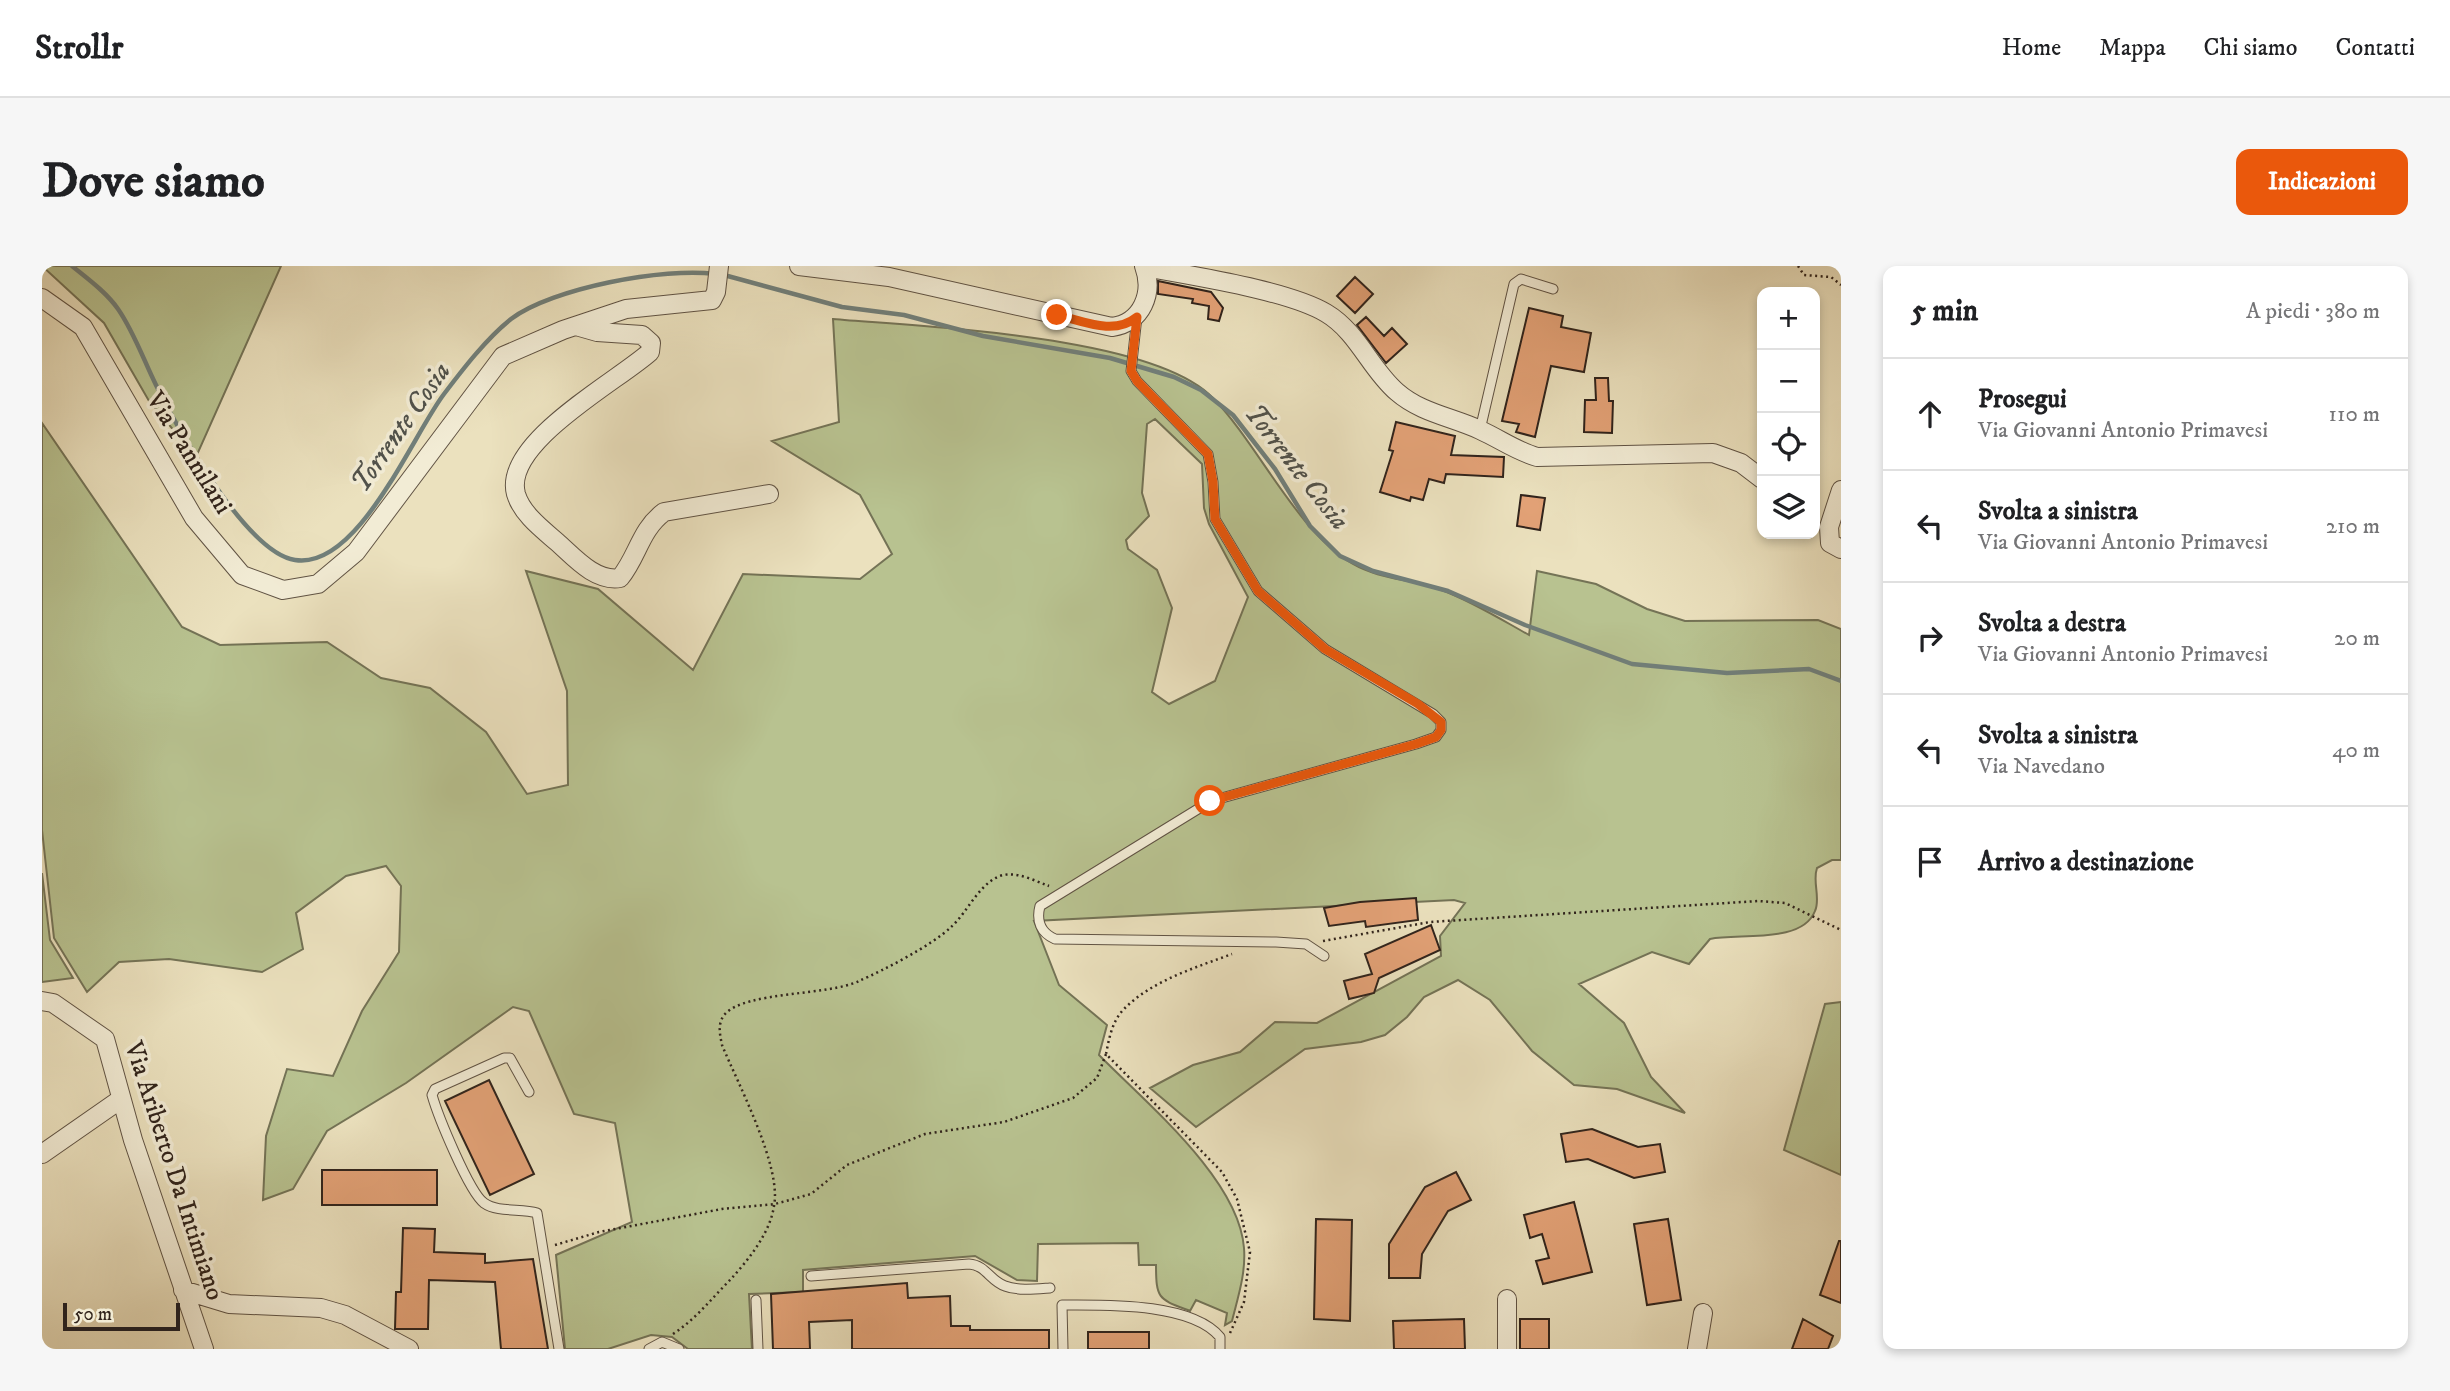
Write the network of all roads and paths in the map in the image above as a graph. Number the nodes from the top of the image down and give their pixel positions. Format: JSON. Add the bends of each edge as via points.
{"nodes":[{"id":1,"x":719,"y":266,"type":"edge"},
{"id":2,"x":799,"y":266,"type":"edge"},
{"id":3,"x":1798,"y":266,"type":"edge"},
{"id":4,"x":1144,"y":267,"type":"edge"},
{"id":5,"x":1841,"y":285,"type":"edge"},
{"id":6,"x":1553,"y":289,"type":"dead end"},
{"id":7,"x":42,"y":298,"type":"edge"},
{"id":8,"x":1132,"y":321,"type":"junction"},
{"id":9,"x":576,"y":326,"type":"junction"},
{"id":10,"x":1480,"y":430,"type":"junction"},
{"id":11,"x":1758,"y":476,"type":"edge"},
{"id":12,"x":1841,"y":490,"type":"edge"},
{"id":13,"x":769,"y":494,"type":"dead end"},
{"id":14,"x":1820,"y":532,"type":"edge"},
{"id":15,"x":1836,"y":546,"type":"edge"},
{"id":16,"x":1063,"y":892,"type":"junction"},
{"id":17,"x":1841,"y":930,"type":"edge"},
{"id":18,"x":1247,"y":941,"type":"junction"},
{"id":19,"x":1306,"y":944,"type":"junction"},
{"id":20,"x":1324,"y":956,"type":"dead end"},
{"id":21,"x":42,"y":1001,"type":"edge"},
{"id":22,"x":1106,"y":1054,"type":"junction"},
{"id":23,"x":528,"y":1093,"type":"dead end"},
{"id":24,"x":121,"y":1100,"type":"junction"},
{"id":25,"x":42,"y":1154,"type":"edge"},
{"id":26,"x":775,"y":1205,"type":"junction"},
{"id":27,"x":545,"y":1248,"type":"junction"},
{"id":28,"x":811,"y":1276,"type":"dead end"},
{"id":29,"x":1050,"y":1288,"type":"dead end"},
{"id":30,"x":183,"y":1290,"type":"junction"},
{"id":31,"x":1507,"y":1299,"type":"dead end"},
{"id":32,"x":756,"y":1300,"type":"dead end"},
{"id":33,"x":1703,"y":1313,"type":"dead end"},
{"id":34,"x":662,"y":1342,"type":"junction"},
{"id":35,"x":1220,"y":1347,"type":"edge"},
{"id":36,"x":204,"y":1349,"type":"edge"},
{"id":37,"x":410,"y":1349,"type":"edge"},
{"id":38,"x":559,"y":1349,"type":"edge"},
{"id":39,"x":649,"y":1349,"type":"edge"},
{"id":40,"x":679,"y":1349,"type":"edge"},
{"id":41,"x":758,"y":1349,"type":"edge"},
{"id":42,"x":1063,"y":1349,"type":"edge"},
{"id":43,"x":1507,"y":1349,"type":"edge"},
{"id":44,"x":1697,"y":1349,"type":"edge"}],
"edges":[{"from":1,"to":9,"type":"street","via":[[712,300],[626,309]]},
{"from":2,"to":8,"type":"street","via":[[889,277],[1100,325]]},
{"from":3,"to":5,"type":"path","via":[[1804,275],[1831,277]]},
{"from":4,"to":8,"type":"street","via":[[1148,289]]},
{"from":4,"to":10,"type":"street","via":[[1298,301],[1326,313],[1351,334],[1397,392],[1430,413]]},
{"from":6,"to":10,"type":"lane","via":[[1521,279],[1514,284]]},
{"from":7,"to":9,"type":"street","name":"Via Pannilani","via":[[83,327],[194,518],[242,576],[283,590],[318,584],[356,552],[503,356]]},
{"from":8,"to":16,"type":"lane","via":[[1131,371],[1208,454],[1215,519],[1258,591],[1325,649],[1433,714],[1441,722],[1441,730],[1436,737],[1416,744],[1210,801]]},
{"from":9,"to":13,"type":"street","via":[[642,335],[651,343],[650,352],[569,409],[537,440],[516,478],[515,492],[535,523],[590,570],[611,580],[620,578],[628,568],[644,532],[664,512]]},
{"from":10,"to":11,"type":"street","via":[[1516,451],[1538,457],[1713,453],[1741,463]]},
{"from":12,"to":15,"type":"street","via":[[1829,527]]},
{"from":14,"to":15,"type":"street"},
{"from":16,"to":18,"type":"lane","via":[[1040,906],[1037,916],[1047,936],[1055,939]]},
{"from":16,"to":26,"type":"path","via":[[1022,876],[992,880],[950,928],[877,973],[853,984],[747,1003],[725,1014],[719,1027],[722,1045],[773,1170]]},
{"from":17,"to":19,"type":"path","via":[[1785,903],[1758,901],[1430,922]]},
{"from":18,"to":19,"type":"lane"},
{"from":18,"to":22,"type":"path","via":[[1239,951],[1143,993],[1122,1010],[1111,1030]]},
{"from":19,"to":20,"type":"lane"},
{"from":21,"to":24,"type":"street","name":"Via Ariberto Da Intimiano","via":[[53,1003],[105,1038]]},
{"from":22,"to":26,"type":"path","via":[[1097,1078],[1073,1098],[1004,1122],[925,1134],[847,1165],[811,1194]]},
{"from":22,"to":35,"type":"path","via":[[1222,1172],[1237,1199],[1247,1232],[1249,1277],[1235,1327]]},
{"from":23,"to":27,"type":"lane","via":[[514,1063],[504,1058],[435,1089],[432,1095],[475,1193],[494,1207],[537,1213]]},
{"from":24,"to":25,"type":"street"},
{"from":24,"to":30,"type":"street","name":"Via Ariberto Da Intimiano"},
{"from":26,"to":27,"type":"path","via":[[640,1224]]},
{"from":26,"to":34,"type":"path","via":[[767,1229],[737,1271],[689,1324]]},
{"from":27,"to":38,"type":"lane"},
{"from":28,"to":29,"type":"lane","via":[[968,1264],[984,1268],[1007,1287]]},
{"from":30,"to":36,"type":"street","name":"Via Ariberto Da Intimiano"},
{"from":30,"to":37,"type":"street","via":[[229,1304],[321,1308],[345,1315]]},
{"from":31,"to":43,"type":"street"},
{"from":32,"to":41,"type":"lane"},
{"from":33,"to":44,"type":"street"},
{"from":34,"to":39,"type":"lane"},
{"from":34,"to":40,"type":"lane"},
{"from":35,"to":42,"type":"lane","via":[[1214,1329],[1171,1312],[1125,1304],[1062,1305]]}]}
